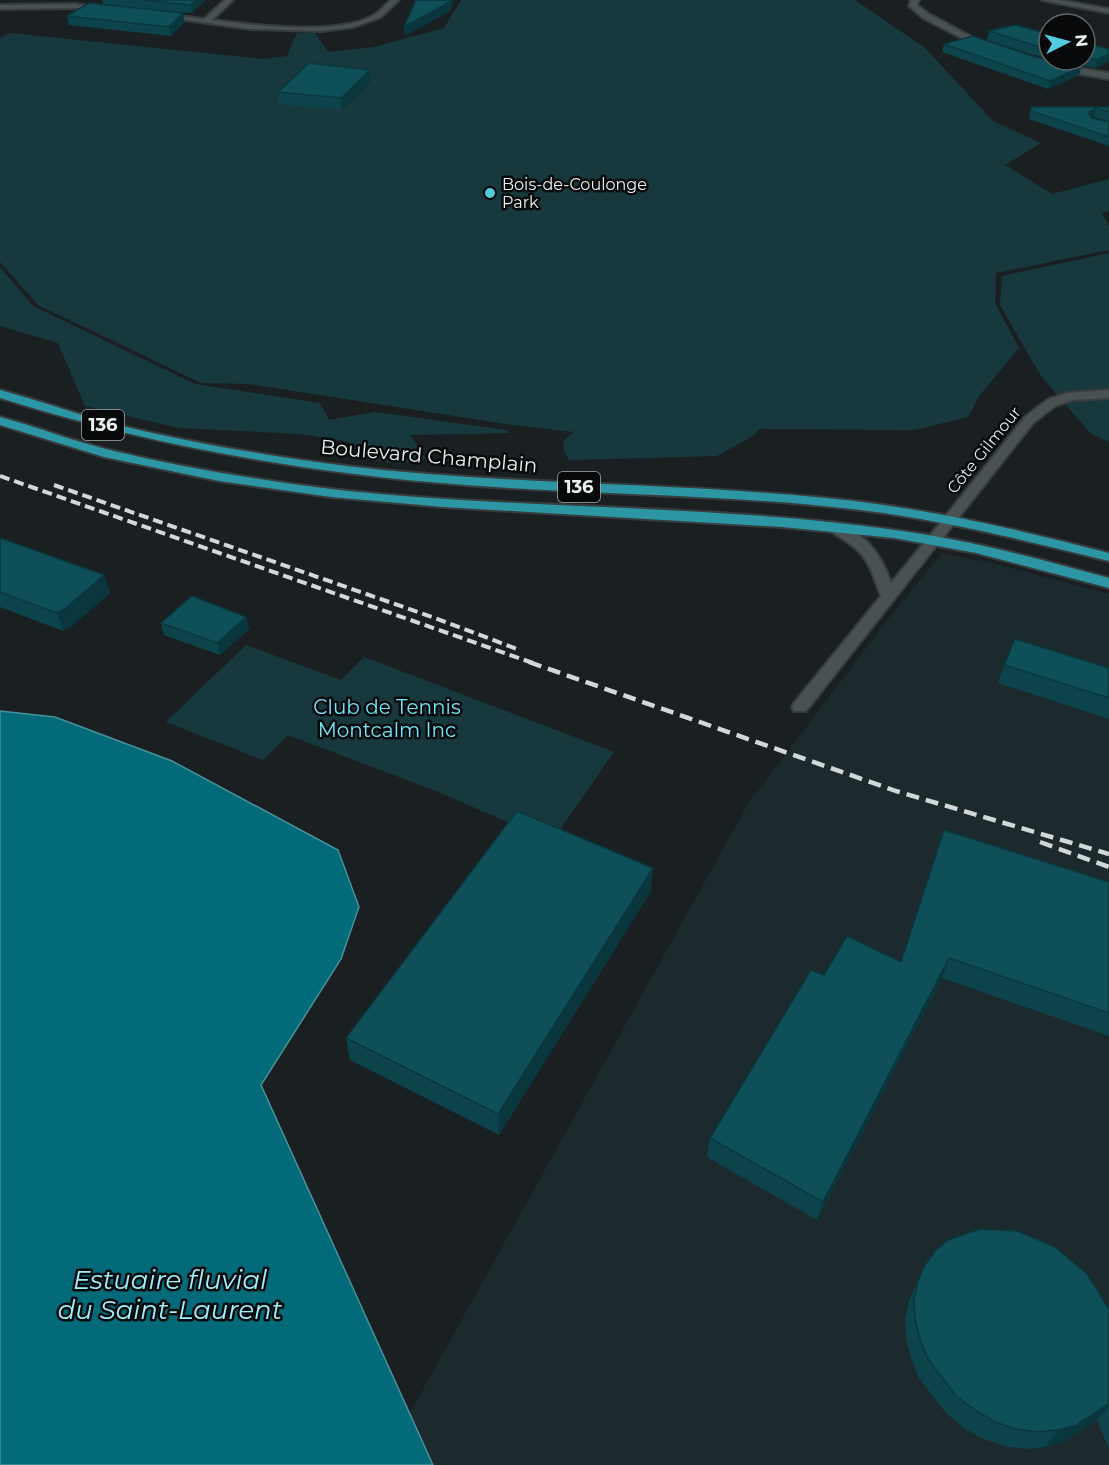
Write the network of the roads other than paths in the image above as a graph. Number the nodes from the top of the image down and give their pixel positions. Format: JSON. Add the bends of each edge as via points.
{"nodes":[{"id":1,"x":85,"y":0,"type":"edge"},
{"id":2,"x":230,"y":0,"type":"edge"},
{"id":3,"x":395,"y":0,"type":"edge"},
{"id":4,"x":915,"y":0,"type":"edge"},
{"id":5,"x":1046,"y":0,"type":"edge"},
{"id":6,"x":75,"y":6,"type":"junction"},
{"id":7,"x":0,"y":7,"type":"edge"},
{"id":8,"x":114,"y":10,"type":"edge"},
{"id":9,"x":1109,"y":11,"type":"edge"},
{"id":10,"x":155,"y":15,"type":"edge"},
{"id":11,"x":207,"y":20,"type":"junction"},
{"id":12,"x":992,"y":49,"type":"edge"},
{"id":13,"x":1085,"y":72,"type":"edge"},
{"id":14,"x":1109,"y":76,"type":"edge"},
{"id":15,"x":0,"y":394,"type":"edge"},
{"id":16,"x":1109,"y":394,"type":"edge"},
{"id":17,"x":0,"y":421,"type":"edge"},
{"id":18,"x":951,"y":519,"type":"junction"},
{"id":19,"x":835,"y":528,"type":"junction"},
{"id":20,"x":933,"y":541,"type":"junction"},
{"id":21,"x":1109,"y":557,"type":"edge"},
{"id":22,"x":1109,"y":583,"type":"edge"},
{"id":23,"x":888,"y":595,"type":"junction"},
{"id":24,"x":800,"y":707,"type":"dead end"}],
"edges":[{"from":1,"to":6,"type":"street"},
{"from":2,"to":11,"type":"street"},
{"from":3,"to":11,"type":"street","via":[[391,8],[370,20],[332,28],[286,29]]},
{"from":4,"to":12,"type":"street","via":[[913,6],[926,16]]},
{"from":5,"to":9,"type":"street"},
{"from":6,"to":7,"type":"street"},
{"from":6,"to":8,"type":"street"},
{"from":10,"to":11,"type":"street"},
{"from":13,"to":14,"type":"street"},
{"from":15,"to":18,"type":"main road","name":"Boulevard Champlain","number":"136","via":[[152,437],[369,473],[827,502]]},
{"from":16,"to":18,"type":"street","name":"Côte Gilmour","via":[[1071,396],[1051,403],[1029,420]]},
{"from":17,"to":19,"type":"main road","number":"136","via":[[70,444],[148,463],[315,491],[476,506],[705,517]]},
{"from":18,"to":20,"type":"street","name":"Côte Gilmour"},
{"from":18,"to":21,"type":"main road","name":"Boulevard Champlain","number":"136"},
{"from":19,"to":20,"type":"main road","number":"136"},
{"from":19,"to":23,"type":"street","via":[[867,546],[877,560]]},
{"from":20,"to":22,"type":"main road","number":"136"},
{"from":20,"to":23,"type":"street","name":"Côte Gilmour"},
{"from":23,"to":24,"type":"street","name":"Côte Gilmour"}]}
